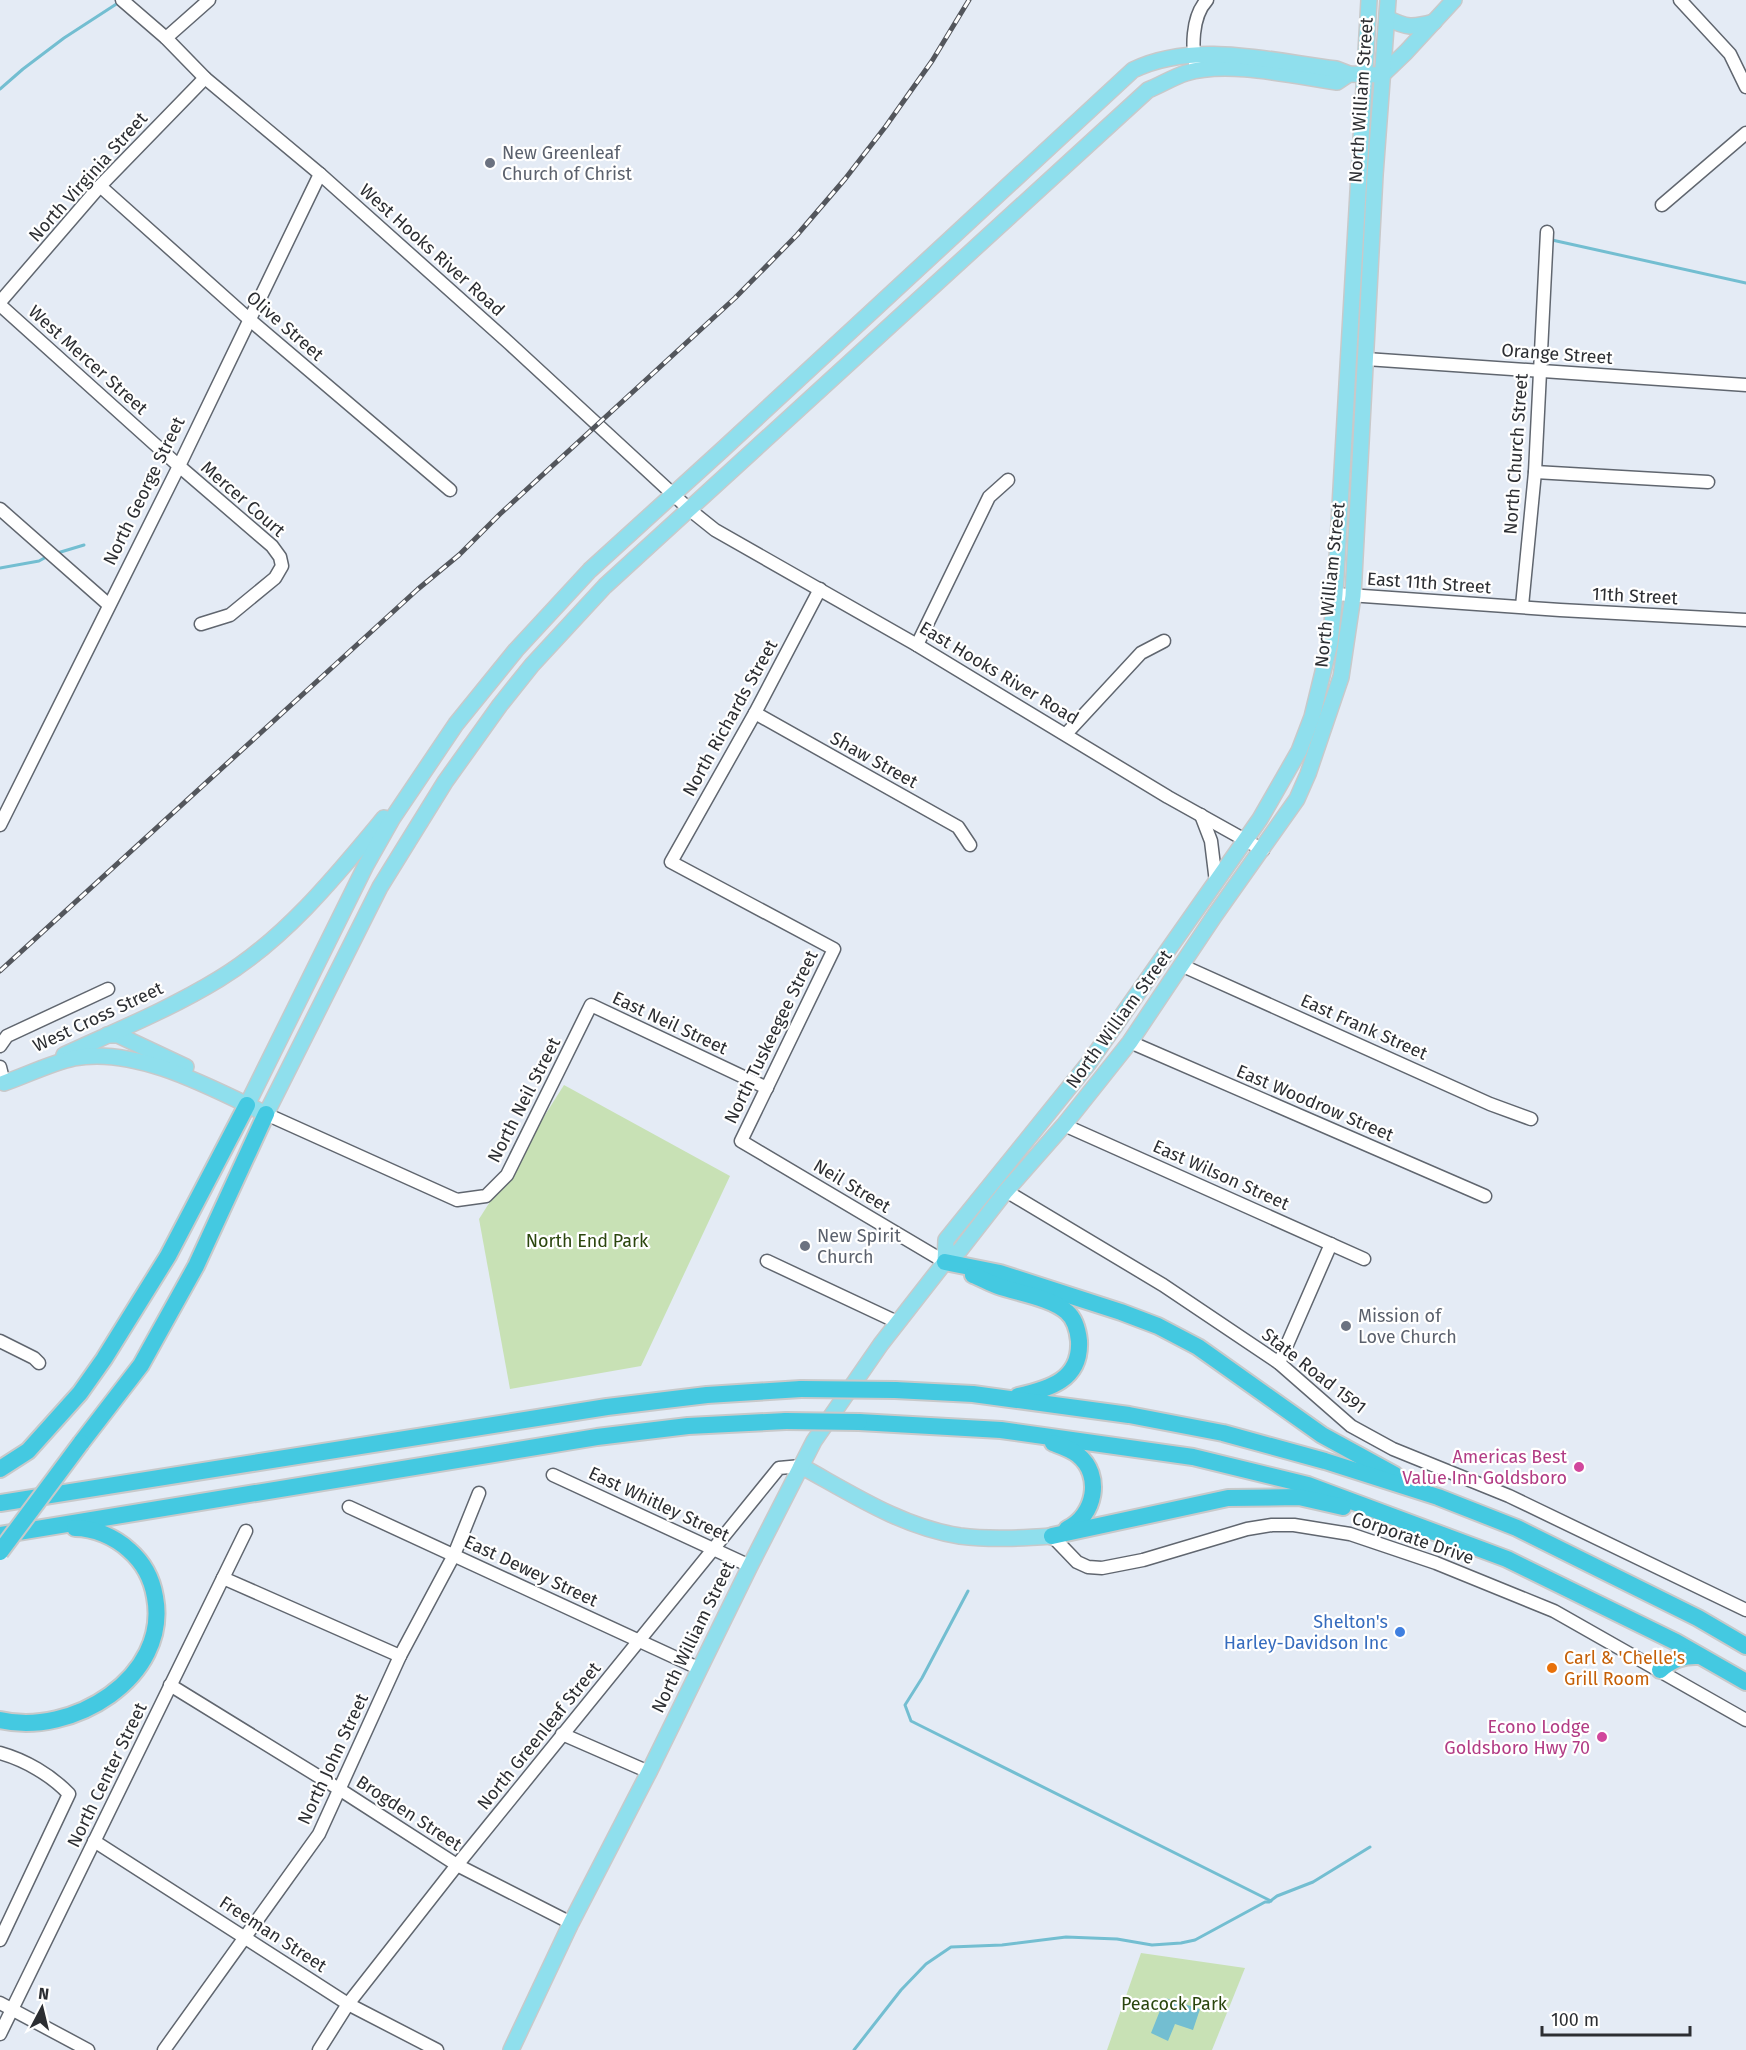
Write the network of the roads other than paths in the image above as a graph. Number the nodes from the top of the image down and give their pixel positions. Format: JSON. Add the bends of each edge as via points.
{"nodes":[{"id":1,"x":122,"y":0,"type":"edge"},
{"id":2,"x":209,"y":0,"type":"edge"},
{"id":3,"x":1207,"y":0,"type":"edge"},
{"id":4,"x":1369,"y":0,"type":"edge"},
{"id":5,"x":1388,"y":0,"type":"edge"},
{"id":6,"x":1454,"y":0,"type":"edge"},
{"id":7,"x":1680,"y":0,"type":"edge"},
{"id":8,"x":1386,"y":18,"type":"junction"},
{"id":9,"x":1434,"y":22,"type":"junction"},
{"id":10,"x":166,"y":38,"type":"junction"},
{"id":11,"x":1193,"y":54,"type":"junction"},
{"id":12,"x":1196,"y":70,"type":"junction"},
{"id":13,"x":1356,"y":74,"type":"junction"},
{"id":14,"x":1382,"y":75,"type":"junction"},
{"id":15,"x":205,"y":78,"type":"junction"},
{"id":16,"x":1746,"y":87,"type":"edge"},
{"id":17,"x":1746,"y":133,"type":"edge"},
{"id":18,"x":320,"y":174,"type":"junction"},
{"id":19,"x":100,"y":186,"type":"junction"},
{"id":20,"x":1662,"y":205,"type":"dead end"},
{"id":21,"x":1356,"y":219,"type":"junction"},
{"id":22,"x":1547,"y":232,"type":"dead end"},
{"id":23,"x":0,"y":303,"type":"edge"},
{"id":24,"x":250,"y":320,"type":"junction"},
{"id":25,"x":1366,"y":358,"type":"junction"},
{"id":26,"x":1540,"y":371,"type":"junction"},
{"id":27,"x":1746,"y":385,"type":"edge"},
{"id":28,"x":179,"y":466,"type":"junction"},
{"id":29,"x":1535,"y":472,"type":"junction"},
{"id":30,"x":1008,"y":480,"type":"dead end"},
{"id":31,"x":1708,"y":482,"type":"dead end"},
{"id":32,"x":450,"y":490,"type":"dead end"},
{"id":33,"x":672,"y":493,"type":"junction"},
{"id":34,"x":0,"y":508,"type":"edge"},
{"id":35,"x":690,"y":510,"type":"junction"},
{"id":36,"x":715,"y":530,"type":"joint"},
{"id":37,"x":820,"y":590,"type":"junction"},
{"id":38,"x":1335,"y":594,"type":"junction"},
{"id":39,"x":1353,"y":596,"type":"junction"},
{"id":40,"x":109,"y":605,"type":"junction"},
{"id":41,"x":1522,"y":606,"type":"junction"},
{"id":42,"x":1746,"y":620,"type":"edge"},
{"id":43,"x":201,"y":624,"type":"dead end"},
{"id":44,"x":1164,"y":641,"type":"dead end"},
{"id":45,"x":917,"y":645,"type":"junction"},
{"id":46,"x":516,"y":650,"type":"junction"},
{"id":47,"x":532,"y":665,"type":"junction"},
{"id":48,"x":755,"y":713,"type":"junction"},
{"id":49,"x":1066,"y":734,"type":"junction"},
{"id":50,"x":428,"y":764,"type":"junction"},
{"id":51,"x":1201,"y":815,"type":"junction"},
{"id":52,"x":0,"y":825,"type":"edge"},
{"id":53,"x":1246,"y":840,"type":"junction"},
{"id":54,"x":970,"y":845,"type":"dead end"},
{"id":55,"x":1263,"y":850,"type":"junction"},
{"id":56,"x":1216,"y":882,"type":"junction"},
{"id":57,"x":834,"y":949,"type":"joint"},
{"id":58,"x":1183,"y":966,"type":"junction"},
{"id":59,"x":108,"y":989,"type":"dead end"},
{"id":60,"x":591,"y":1005,"type":"joint"},
{"id":61,"x":107,"y":1035,"type":"junction"},
{"id":62,"x":1130,"y":1042,"type":"junction"},
{"id":63,"x":0,"y":1046,"type":"edge"},
{"id":64,"x":0,"y":1067,"type":"edge"},
{"id":65,"x":2,"y":1083,"type":"edge"},
{"id":66,"x":767,"y":1088,"type":"junction"},
{"id":67,"x":249,"y":1101,"type":"junction"},
{"id":68,"x":268,"y":1110,"type":"junction"},
{"id":69,"x":1531,"y":1119,"type":"dead end"},
{"id":70,"x":1064,"y":1125,"type":"junction"},
{"id":71,"x":741,"y":1142,"type":"joint"},
{"id":72,"x":409,"y":1179,"type":"joint"},
{"id":73,"x":1006,"y":1191,"type":"junction"},
{"id":74,"x":1485,"y":1196,"type":"dead end"},
{"id":75,"x":1331,"y":1244,"type":"junction"},
{"id":76,"x":1364,"y":1259,"type":"dead end"},
{"id":77,"x":767,"y":1261,"type":"dead end"},
{"id":78,"x":945,"y":1262,"type":"junction"},
{"id":79,"x":897,"y":1322,"type":"junction"},
{"id":80,"x":0,"y":1341,"type":"edge"},
{"id":81,"x":39,"y":1363,"type":"dead end"},
{"id":82,"x":1279,"y":1363,"type":"junction"},
{"id":83,"x":973,"y":1394,"type":"junction"},
{"id":84,"x":1001,"y":1430,"type":"junction"},
{"id":85,"x":801,"y":1466,"type":"junction"},
{"id":86,"x":0,"y":1469,"type":"edge"},
{"id":87,"x":553,"y":1475,"type":"dead end"},
{"id":88,"x":479,"y":1492,"type":"dead end"},
{"id":89,"x":1438,"y":1497,"type":"junction"},
{"id":90,"x":0,"y":1503,"type":"edge"},
{"id":91,"x":349,"y":1507,"type":"dead end"},
{"id":92,"x":1409,"y":1522,"type":"junction"},
{"id":93,"x":44,"y":1528,"type":"junction"},
{"id":94,"x":246,"y":1531,"type":"dead end"},
{"id":95,"x":0,"y":1535,"type":"edge"},
{"id":96,"x":1052,"y":1536,"type":"junction"},
{"id":97,"x":713,"y":1548,"type":"junction"},
{"id":98,"x":0,"y":1552,"type":"edge"},
{"id":99,"x":454,"y":1555,"type":"junction"},
{"id":100,"x":750,"y":1566,"type":"junction"},
{"id":101,"x":223,"y":1578,"type":"junction"},
{"id":102,"x":1746,"y":1610,"type":"edge"},
{"id":103,"x":1649,"y":1629,"type":"junction"},
{"id":104,"x":640,"y":1640,"type":"junction"},
{"id":105,"x":1746,"y":1646,"type":"edge"},
{"id":106,"x":400,"y":1656,"type":"junction"},
{"id":107,"x":1701,"y":1656,"type":"junction"},
{"id":108,"x":698,"y":1668,"type":"junction"},
{"id":109,"x":1660,"y":1670,"type":"junction"},
{"id":110,"x":1746,"y":1682,"type":"edge"},
{"id":111,"x":170,"y":1686,"type":"junction"},
{"id":112,"x":0,"y":1720,"type":"edge"},
{"id":113,"x":1746,"y":1720,"type":"edge"},
{"id":114,"x":562,"y":1734,"type":"junction"},
{"id":115,"x":0,"y":1753,"type":"edge"},
{"id":116,"x":649,"y":1772,"type":"junction"},
{"id":117,"x":339,"y":1789,"type":"junction"},
{"id":118,"x":94,"y":1841,"type":"junction"},
{"id":119,"x":457,"y":1865,"type":"junction"},
{"id":120,"x":571,"y":1923,"type":"junction"},
{"id":121,"x":244,"y":1937,"type":"junction"},
{"id":122,"x":0,"y":1940,"type":"edge"},
{"id":123,"x":0,"y":2002,"type":"edge"},
{"id":124,"x":348,"y":2004,"type":"junction"},
{"id":125,"x":12,"y":2009,"type":"junction"},
{"id":126,"x":0,"y":2034,"type":"edge"},
{"id":127,"x":88,"y":2050,"type":"edge"},
{"id":128,"x":164,"y":2050,"type":"edge"},
{"id":129,"x":319,"y":2050,"type":"edge"},
{"id":130,"x":437,"y":2050,"type":"edge"},
{"id":131,"x":511,"y":2050,"type":"edge"}],
"edges":[{"from":1,"to":10,"type":"street","name":"West Hooks River Road"},
{"from":2,"to":10,"type":"street"},
{"from":3,"to":11,"type":"street","via":[[1198,19]]},
{"from":4,"to":13,"type":"main road","name":"North William Street"},
{"from":5,"to":8,"type":"main road","name":"North William Street"},
{"from":6,"to":9,"type":"main road"},
{"from":7,"to":16,"type":"street","via":[[1730,54]]},
{"from":8,"to":9,"type":"main road","via":[[1412,28]]},
{"from":8,"to":14,"type":"main road","name":"North William Street"},
{"from":9,"to":14,"type":"main road"},
{"from":10,"to":15,"type":"street","name":"West Hooks River Road"},
{"from":11,"to":12,"type":"street"},
{"from":11,"to":13,"type":"main road","via":[[1222,54]]},
{"from":11,"to":33,"type":"main road","via":[[1151,61],[1133,70]]},
{"from":12,"to":13,"type":"main road","via":[[1234,68],[1337,82]]},
{"from":12,"to":35,"type":"main road","via":[[1148,90]]},
{"from":13,"to":14,"type":"main road"},
{"from":13,"to":21,"type":"main road","name":"North William Street"},
{"from":14,"to":25,"type":"main road","name":"North William Street"},
{"from":15,"to":18,"type":"street","name":"West Hooks River Road"},
{"from":15,"to":19,"type":"street","name":"North Virginia Street"},
{"from":17,"to":20,"type":"street"},
{"from":18,"to":24,"type":"street","name":"North George Street"},
{"from":18,"to":33,"type":"street","name":"West Hooks River Road"},
{"from":19,"to":23,"type":"street","name":"North Virginia Street"},
{"from":19,"to":24,"type":"street","name":"Olive Street"},
{"from":21,"to":25,"type":"main road","via":[[1361,243],[1358,350]]},
{"from":21,"to":38,"type":"main road","name":"North William Street"},
{"from":22,"to":26,"type":"street","name":"North Church Street"},
{"from":23,"to":28,"type":"street","name":"West Mercer Street"},
{"from":24,"to":28,"type":"street","name":"North George Street"},
{"from":24,"to":32,"type":"street","name":"Olive Street"},
{"from":25,"to":26,"type":"street","name":"Orange Street"},
{"from":25,"to":39,"type":"main road","name":"North William Street"},
{"from":26,"to":27,"type":"street","name":"Orange Street"},
{"from":26,"to":29,"type":"street","name":"North Church Street"},
{"from":28,"to":40,"type":"street","name":"North George Street"},
{"from":28,"to":43,"type":"street","name":"Mercer Court","via":[[272,546],[282,566],[275,578],[230,615]]},
{"from":29,"to":31,"type":"street"},
{"from":29,"to":41,"type":"street","name":"North Church Street"},
{"from":30,"to":45,"type":"street","via":[[989,496]]},
{"from":33,"to":35,"type":"street","name":"West Hooks River Road"},
{"from":33,"to":46,"type":"main road","via":[[590,570]]},
{"from":34,"to":40,"type":"street"},
{"from":35,"to":36,"type":"street","name":"West Hooks River Road"},
{"from":35,"to":47,"type":"main road","via":[[605,586]]},
{"from":36,"to":37,"type":"street","name":"East Hooks River Road"},
{"from":37,"to":45,"type":"street","name":"East Hooks River Road"},
{"from":37,"to":48,"type":"street","name":"North Richards Street"},
{"from":38,"to":39,"type":"street","name":"East 11th Street"},
{"from":38,"to":53,"type":"main road","name":"North William Street","via":[[1330,643],[1312,717],[1299,751]]},
{"from":39,"to":41,"type":"street","name":"East 11th Street"},
{"from":39,"to":55,"type":"main road","name":"North William Street","via":[[1341,677],[1328,719],[1297,799]]},
{"from":40,"to":52,"type":"street","name":"North George Street"},
{"from":41,"to":42,"type":"street","name":"11th Street"},
{"from":44,"to":49,"type":"street","via":[[1141,653]]},
{"from":45,"to":49,"type":"street","name":"East Hooks River Road"},
{"from":46,"to":47,"type":"main road"},
{"from":46,"to":50,"type":"main road"},
{"from":47,"to":68,"type":"main road","via":[[445,782],[391,869]]},
{"from":48,"to":54,"type":"street","name":"Shaw Street","via":[[958,827]]},
{"from":48,"to":57,"type":"street","name":"North Richards Street","via":[[671,862]]},
{"from":49,"to":51,"type":"street","name":"East Hooks River Road"},
{"from":50,"to":61,"type":"main road","name":"West Cross Street","via":[[353,856],[267,943],[220,978]]},
{"from":50,"to":67,"type":"main road","via":[[366,865]]},
{"from":51,"to":53,"type":"street","name":"East Hooks River Road"},
{"from":51,"to":56,"type":"street","via":[[1211,841]]},
{"from":53,"to":55,"type":"street","name":"East Hooks River Road"},
{"from":53,"to":56,"type":"main road","name":"North William Street"},
{"from":55,"to":58,"type":"main road","name":"North William Street"},
{"from":56,"to":78,"type":"main road","name":"North William Street","via":[[1088,1064],[946,1240]]},
{"from":57,"to":66,"type":"street","name":"North Tuskeegee Street"},
{"from":58,"to":62,"type":"main road","name":"North William Street"},
{"from":58,"to":69,"type":"street","name":"East Frank Street"},
{"from":59,"to":63,"type":"street","via":[[7,1036]]},
{"from":60,"to":66,"type":"street","name":"East Neil Street"},
{"from":60,"to":72,"type":"street","name":"North Neil Street","via":[[507,1175],[486,1196],[457,1200]]},
{"from":61,"to":65,"type":"main road","name":"West Cross Street"},
{"from":61,"to":67,"type":"main road","via":[[118,1035]]},
{"from":62,"to":70,"type":"main road","name":"North William Street"},
{"from":62,"to":74,"type":"street","name":"East Woodrow Street"},
{"from":64,"to":65,"type":"street"},
{"from":65,"to":67,"type":"main road","name":"West Cross Street","via":[[73,1058],[108,1057],[151,1064]]},
{"from":66,"to":71,"type":"street","name":"North Tuskeegee Street"},
{"from":67,"to":68,"type":"main road","name":"West Cross Street"},
{"from":67,"to":86,"type":"highway","via":[[168,1256],[104,1359],[36,1443]]},
{"from":68,"to":72,"type":"street","name":"West Cross Street","via":[[299,1129]]},
{"from":68,"to":98,"type":"highway","bridge":true,"via":[[196,1266],[146,1355]]},
{"from":70,"to":73,"type":"main road","name":"North William Street"},
{"from":70,"to":75,"type":"street","name":"East Wilson Street"},
{"from":71,"to":78,"type":"street","name":"Neil Street"},
{"from":73,"to":78,"type":"main road","name":"North William Street","via":[[960,1251]]},
{"from":73,"to":82,"type":"street","name":"State Road 1591","via":[[1163,1285]]},
{"from":75,"to":76,"type":"street","name":"East Wilson Street"},
{"from":75,"to":82,"type":"street"},
{"from":77,"to":79,"type":"street"},
{"from":78,"to":79,"type":"main road","name":"North William Street"},
{"from":78,"to":83,"type":"highway","via":[[997,1286],[1056,1305],[1075,1322],[1079,1336],[1077,1364],[1060,1382],[1018,1396]]},
{"from":78,"to":89,"type":"highway","via":[[1000,1274],[1158,1326],[1198,1347],[1323,1435]]},
{"from":79,"to":85,"type":"main road","name":"North William Street","via":[[814,1441]]},
{"from":80,"to":81,"type":"street"},
{"from":82,"to":102,"type":"street","name":"State Road 1591","via":[[1351,1426],[1393,1449],[1509,1496]]},
{"from":83,"to":89,"type":"highway","via":[[1129,1415],[1223,1433]]},
{"from":83,"to":90,"type":"highway","bridge":true,"via":[[801,1389],[707,1395],[607,1407]]},
{"from":84,"to":92,"type":"highway","via":[[1193,1457],[1308,1485]]},
{"from":84,"to":93,"type":"highway","bridge":true,"via":[[786,1421],[688,1426],[597,1437]]},
{"from":84,"to":96,"type":"highway","via":[[1067,1448],[1079,1455],[1092,1476],[1091,1503],[1085,1516],[1076,1525]]},
{"from":85,"to":96,"type":"main road","via":[[871,1505],[933,1530],[1002,1539]]},
{"from":85,"to":97,"type":"street","name":"North Greenleaf Street","via":[[778,1468]]},
{"from":85,"to":100,"type":"main road","name":"North William Street"},
{"from":87,"to":97,"type":"street","name":"East Whitley Street"},
{"from":88,"to":99,"type":"street","name":"North John Street"},
{"from":89,"to":105,"type":"highway","via":[[1517,1528]]},
{"from":91,"to":99,"type":"street","name":"East Dewey Street"},
{"from":92,"to":96,"type":"highway","via":[[1299,1497],[1228,1498]]},
{"from":92,"to":103,"type":"highway","via":[[1507,1559]]},
{"from":93,"to":95,"type":"highway"},
{"from":93,"to":112,"type":"highway","via":[[94,1530],[135,1555],[148,1572],[154,1589],[157,1609],[152,1644],[122,1686],[87,1709],[35,1723]]},
{"from":94,"to":101,"type":"street","name":"North Center Street"},
{"from":96,"to":109,"type":"street","name":"Corporate Drive","via":[[1077,1562],[1102,1568],[1272,1525],[1350,1534],[1436,1563],[1554,1611]]},
{"from":97,"to":100,"type":"street","name":"East Whitley Street"},
{"from":97,"to":104,"type":"street","name":"North Greenleaf Street"},
{"from":99,"to":104,"type":"street","name":"East Dewey Street"},
{"from":99,"to":106,"type":"street","name":"North John Street"},
{"from":100,"to":108,"type":"main road","name":"North William Street"},
{"from":101,"to":106,"type":"street"},
{"from":101,"to":111,"type":"street","name":"North Center Street"},
{"from":103,"to":107,"type":"highway"},
{"from":103,"to":109,"type":"highway","via":[[1662,1652]]},
{"from":104,"to":108,"type":"street","name":"East Dewey Street"},
{"from":104,"to":114,"type":"street","name":"North Greenleaf Street"},
{"from":106,"to":117,"type":"street","name":"North John Street"},
{"from":107,"to":109,"type":"highway","via":[[1680,1657]]},
{"from":107,"to":110,"type":"highway"},
{"from":108,"to":116,"type":"main road","name":"North William Street"},
{"from":109,"to":113,"type":"street","name":"Corporate Drive"},
{"from":111,"to":117,"type":"street","name":"Brogden Street"},
{"from":111,"to":118,"type":"street","name":"North Center Street"},
{"from":114,"to":116,"type":"street"},
{"from":114,"to":119,"type":"street","name":"North Greenleaf Street"},
{"from":115,"to":122,"type":"street","name":"North Center Street","via":[[28,1764],[58,1782],[69,1794]]},
{"from":116,"to":120,"type":"main road","name":"North William Street"},
{"from":117,"to":119,"type":"street","name":"Brogden Street"},
{"from":117,"to":121,"type":"street","name":"North John Street","via":[[319,1834]]},
{"from":118,"to":121,"type":"street","name":"Freeman Street"},
{"from":118,"to":125,"type":"street","name":"North Center Street"},
{"from":119,"to":120,"type":"street","name":"Brogden Street"},
{"from":119,"to":124,"type":"street","name":"North Greenleaf Street"},
{"from":120,"to":131,"type":"main road","name":"North William Street"},
{"from":121,"to":124,"type":"street","name":"Freeman Street"},
{"from":121,"to":128,"type":"street","name":"North John Street"},
{"from":123,"to":125,"type":"street"},
{"from":124,"to":129,"type":"street","name":"North Greenleaf Street"},
{"from":124,"to":130,"type":"street","name":"Freeman Street"},
{"from":125,"to":126,"type":"street","name":"North Center Street"},
{"from":125,"to":127,"type":"street"}]}
